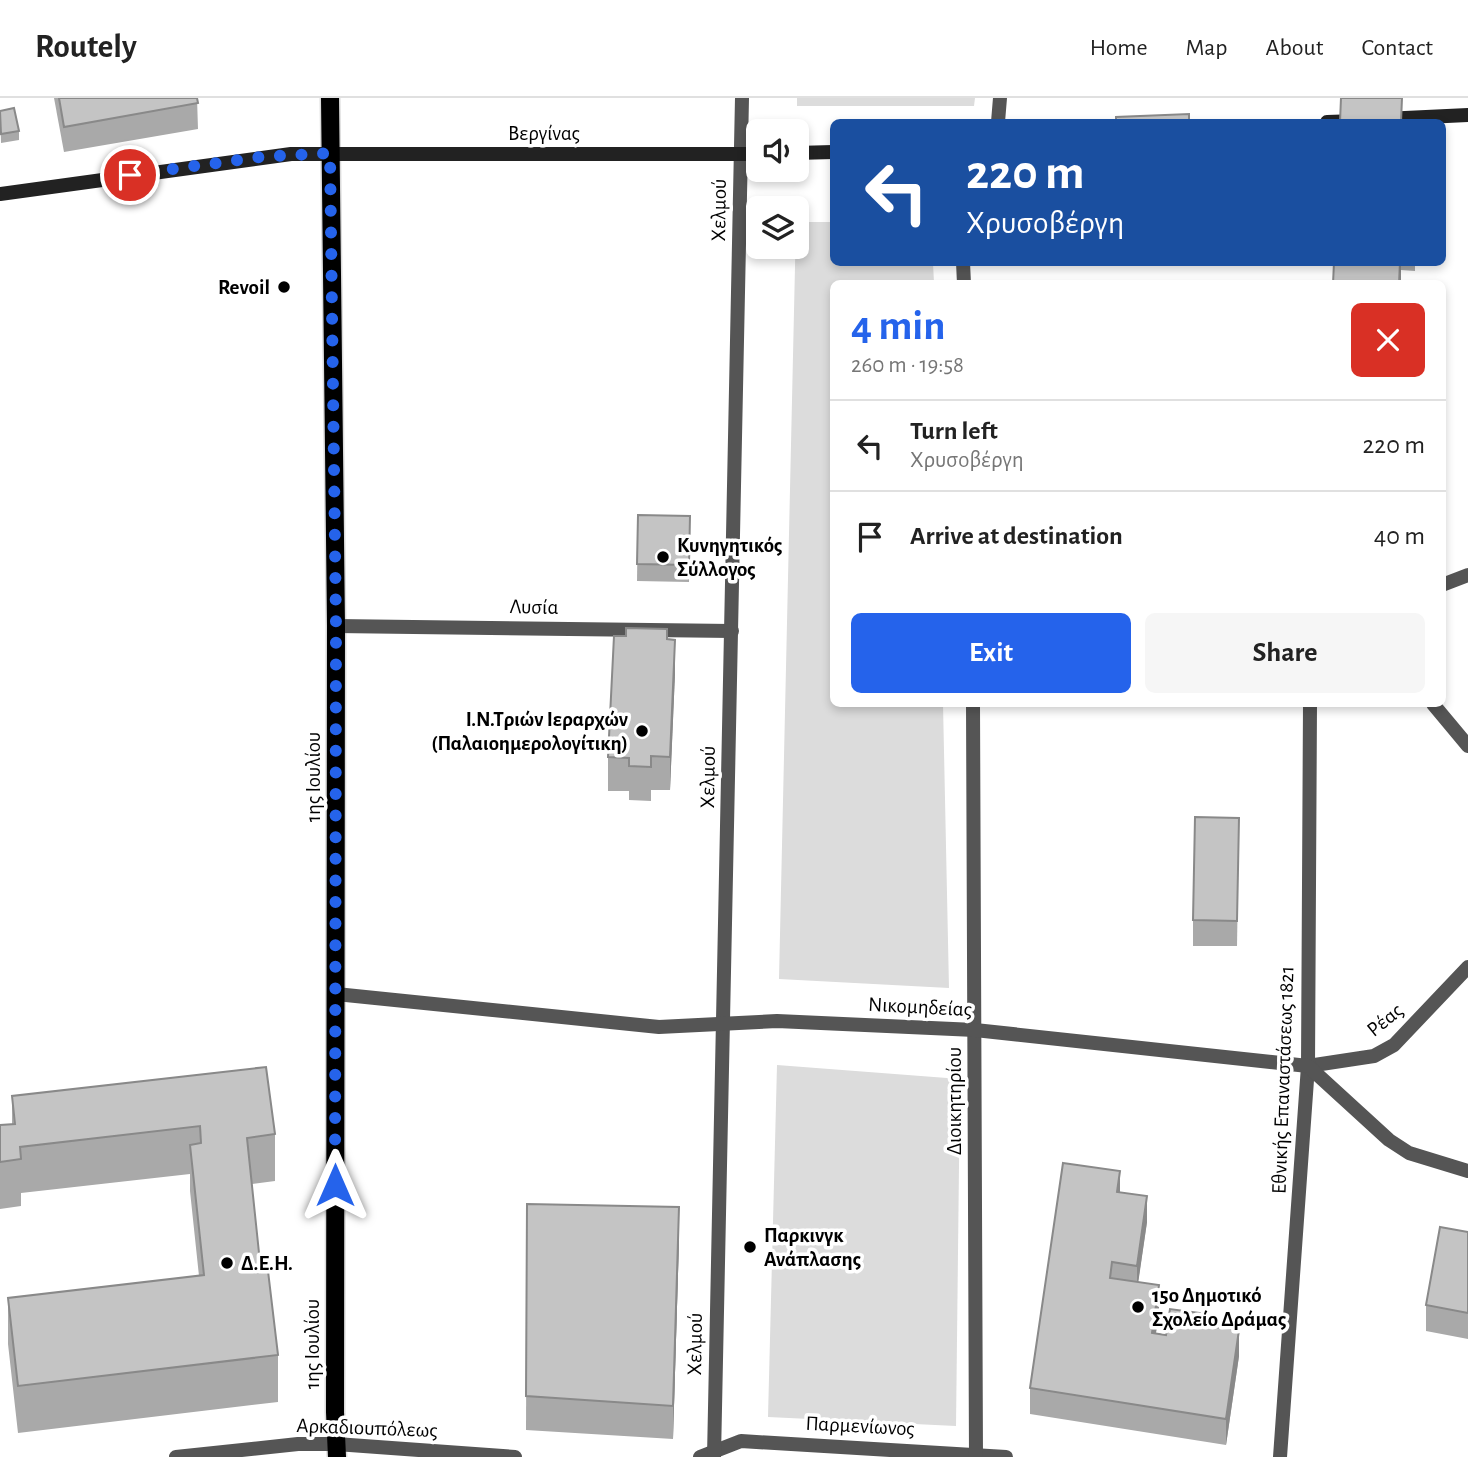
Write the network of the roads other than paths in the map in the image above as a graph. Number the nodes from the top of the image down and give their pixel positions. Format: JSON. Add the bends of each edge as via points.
{"nodes":[{"id":1,"x":330,"y":98,"type":"edge"},
{"id":2,"x":742,"y":98,"type":"edge"},
{"id":3,"x":1000,"y":98,"type":"edge"},
{"id":4,"x":1468,"y":115,"type":"edge"},
{"id":5,"x":999,"y":119,"type":"edge"},
{"id":6,"x":1387,"y":119,"type":"edge"},
{"id":7,"x":830,"y":152,"type":"edge"},
{"id":8,"x":330,"y":153,"type":"junction"},
{"id":9,"x":809,"y":153,"type":"edge"},
{"id":10,"x":741,"y":155,"type":"junction"},
{"id":11,"x":746,"y":155,"type":"edge"},
{"id":12,"x":0,"y":194,"type":"edge"},
{"id":13,"x":1468,"y":575,"type":"edge"},
{"id":14,"x":1446,"y":583,"type":"edge"},
{"id":15,"x":336,"y":626,"type":"junction"},
{"id":16,"x":732,"y":631,"type":"junction"},
{"id":17,"x":973,"y":707,"type":"edge"},
{"id":18,"x":1310,"y":707,"type":"edge"},
{"id":19,"x":1436,"y":707,"type":"edge"},
{"id":20,"x":1468,"y":746,"type":"edge"},
{"id":21,"x":1468,"y":967,"type":"edge"},
{"id":22,"x":336,"y":995,"type":"junction"},
{"id":23,"x":724,"y":1024,"type":"junction"},
{"id":24,"x":975,"y":1030,"type":"junction"},
{"id":25,"x":1308,"y":1066,"type":"junction"},
{"id":26,"x":1468,"y":1171,"type":"edge"},
{"id":27,"x":337,"y":1450,"type":"edge"},
{"id":28,"x":709,"y":1455,"type":"edge"},
{"id":29,"x":976,"y":1455,"type":"edge"},
{"id":30,"x":176,"y":1457,"type":"edge"},
{"id":31,"x":515,"y":1457,"type":"edge"},
{"id":32,"x":1006,"y":1457,"type":"edge"},
{"id":33,"x":1280,"y":1457,"type":"edge"}],
"edges":[{"from":1,"to":8,"type":"main road","name":"1ης Ιουλίου"},
{"from":2,"to":10,"type":"street","name":"Χελμού"},
{"from":3,"to":5,"type":"street"},
{"from":4,"to":6,"type":"main road"},
{"from":7,"to":9,"type":"main road"},
{"from":8,"to":10,"type":"main road","name":"Βεργίνας"},
{"from":8,"to":12,"type":"main road","name":"Βεργίνας","via":[[260,157]]},
{"from":8,"to":15,"type":"main road","name":"1ης Ιουλίου"},
{"from":10,"to":11,"type":"main road","name":"Βεργίνας"},
{"from":10,"to":16,"type":"street","name":"Χελμού"},
{"from":13,"to":14,"type":"street"},
{"from":15,"to":16,"type":"street","name":"Λυσία"},
{"from":15,"to":22,"type":"main road","name":"1ης Ιουλίου"},
{"from":16,"to":23,"type":"street","name":"Χελμού"},
{"from":17,"to":24,"type":"street","name":"Διοικητηρίου"},
{"from":18,"to":25,"type":"street","name":"Εθνικής Επαναστάσεως 1821"},
{"from":19,"to":20,"type":"street"},
{"from":21,"to":25,"type":"street","name":"Ρέας","via":[[1394,1045],[1374,1056]]},
{"from":22,"to":23,"type":"street","name":"Νικομηδείας","via":[[644,1027]]},
{"from":22,"to":27,"type":"main road","name":"1ης Ιουλίου"},
{"from":23,"to":24,"type":"street","name":"Νικομηδείας","via":[[777,1021]]},
{"from":23,"to":28,"type":"street","name":"Χελμού"},
{"from":24,"to":25,"type":"street","name":"Νικομηδείας"},
{"from":24,"to":29,"type":"street","name":"Διοικητηρίου"},
{"from":25,"to":26,"type":"street","via":[[1389,1140],[1409,1153]]},
{"from":25,"to":33,"type":"street","name":"Εθνικής Επαναστάσεως 1821"},
{"from":27,"to":30,"type":"street","name":"Αρκαδιουπόλεως","via":[[298,1444]]},
{"from":27,"to":31,"type":"street","name":"Αρκαδιουπόλεως"},
{"from":28,"to":29,"type":"street","name":"Παρμενίωνος","via":[[741,1441]]},
{"from":29,"to":32,"type":"street","name":"Παρμενίωνος"}]}
